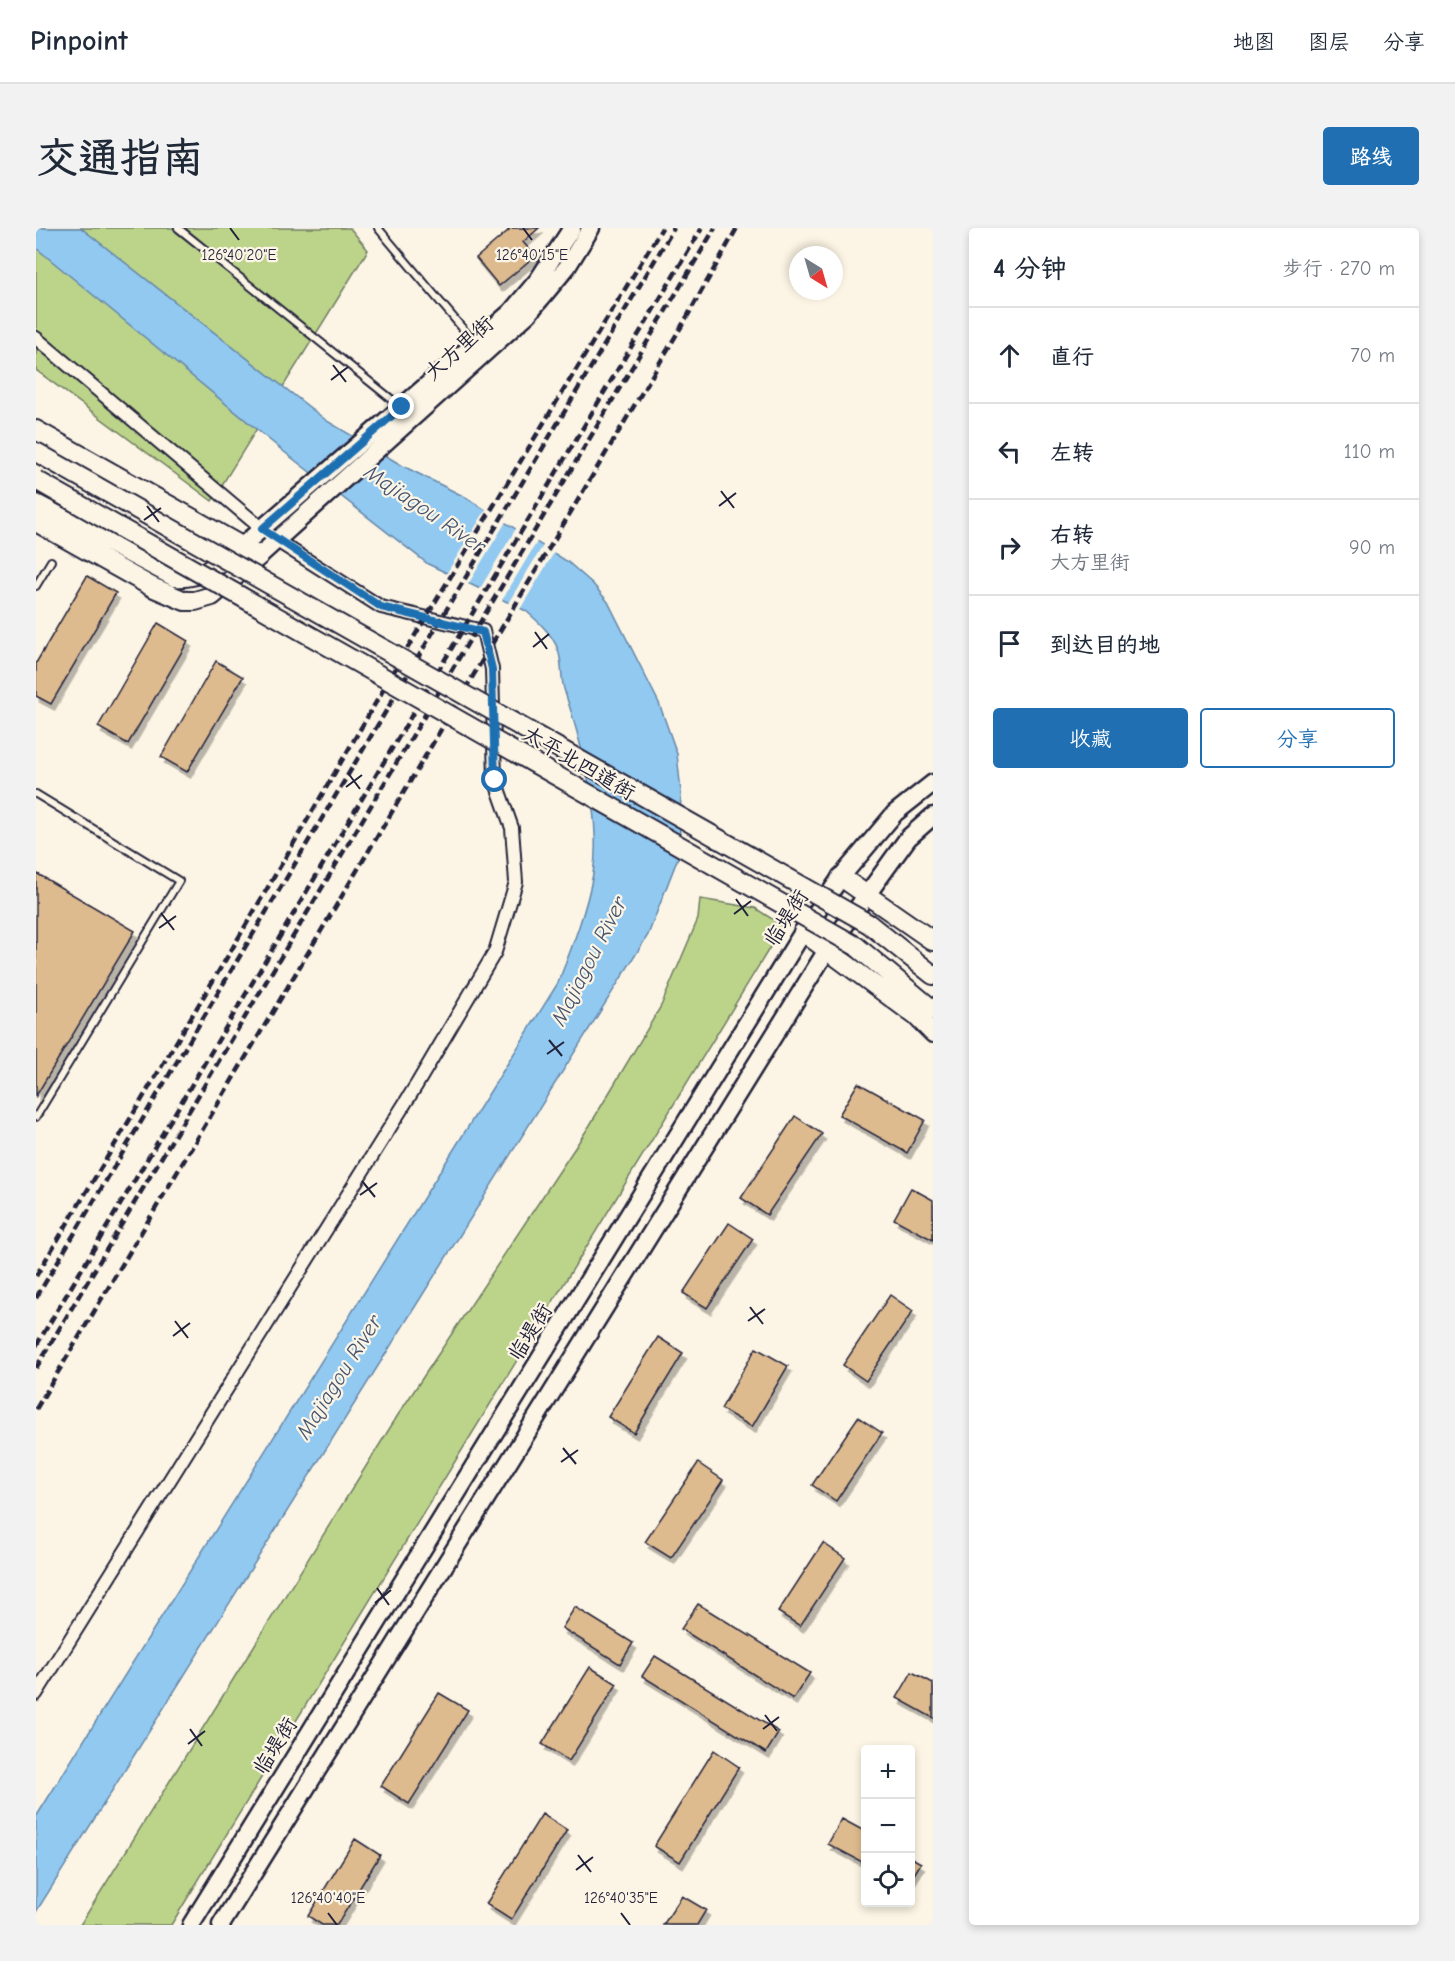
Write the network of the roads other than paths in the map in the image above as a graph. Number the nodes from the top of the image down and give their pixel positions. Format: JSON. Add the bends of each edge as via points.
{"nodes":[{"id":1,"x":178,"y":228,"type":"edge"},
{"id":2,"x":378,"y":228,"type":"edge"},
{"id":3,"x":572,"y":228,"type":"edge"},
{"id":4,"x":591,"y":228,"type":"edge"},
{"id":5,"x":36,"y":338,"type":"edge"},
{"id":6,"x":475,"y":343,"type":"junction"},
{"id":7,"x":407,"y":413,"type":"junction"},
{"id":8,"x":36,"y":430,"type":"edge"},
{"id":9,"x":36,"y":452,"type":"edge"},
{"id":10,"x":36,"y":480,"type":"edge"},
{"id":11,"x":36,"y":504,"type":"edge"},
{"id":12,"x":36,"y":522,"type":"edge"},
{"id":13,"x":262,"y":529,"type":"junction"},
{"id":14,"x":277,"y":541,"type":"junction"},
{"id":15,"x":242,"y":546,"type":"junction"},
{"id":16,"x":259,"y":556,"type":"junction"},
{"id":17,"x":51,"y":561,"type":"dead end"},
{"id":18,"x":36,"y":586,"type":"edge"},
{"id":19,"x":933,"y":783,"type":"edge"},
{"id":20,"x":36,"y":794,"type":"edge"},
{"id":21,"x":933,"y":816,"type":"edge"},
{"id":22,"x":841,"y":877,"type":"junction"},
{"id":23,"x":868,"y":895,"type":"junction"},
{"id":24,"x":803,"y":932,"type":"junction"},
{"id":25,"x":933,"y":941,"type":"edge"},
{"id":26,"x":827,"y":950,"type":"junction"},
{"id":27,"x":933,"y":975,"type":"edge"},
{"id":28,"x":933,"y":1010,"type":"edge"},
{"id":29,"x":933,"y":1033,"type":"edge"},
{"id":30,"x":36,"y":1117,"type":"edge"},
{"id":31,"x":36,"y":1694,"type":"edge"},
{"id":32,"x":191,"y":1925,"type":"edge"},
{"id":33,"x":221,"y":1925,"type":"edge"}],
"edges":[{"from":1,"to":7,"type":"lane"},
{"from":2,"to":6,"type":"lane"},
{"from":3,"to":6,"type":"street","name":"大方里街","via":[[524,299]]},
{"from":4,"to":7,"type":"street","name":"大方里街","via":[[539,304]]},
{"from":5,"to":13,"type":"street"},
{"from":6,"to":7,"type":"street","name":"大方里街"},
{"from":7,"to":13,"type":"street","name":"大方里街"},
{"from":7,"to":14,"type":"street","name":"大方里街"},
{"from":8,"to":15,"type":"main road"},
{"from":9,"to":27,"type":"main road","name":"太平北四道街","bridge":true,"via":[[869,924]]},
{"from":10,"to":28,"type":"main road","name":"太平北四道街","bridge":true,"via":[[856,946]]},
{"from":11,"to":15,"type":"main road","via":[[175,577],[188,578],[212,570]]},
{"from":12,"to":16,"type":"main road","via":[[152,587],[185,601],[212,596]]},
{"from":13,"to":14,"type":"street"},
{"from":13,"to":15,"type":"street","name":"大方里街"},
{"from":14,"to":16,"type":"street","name":"大方里街"},
{"from":14,"to":31,"type":"street","via":[[381,607],[483,632],[492,669],[495,780],[512,828],[516,882],[495,952],[417,1084]]},
{"from":15,"to":16,"type":"main road"},
{"from":17,"to":18,"type":"lane"},
{"from":19,"to":22,"type":"street","name":"临堤街","via":[[896,813]]},
{"from":20,"to":30,"type":"lane","via":[[179,881]]},
{"from":21,"to":23,"type":"street","via":[[908,838]]},
{"from":22,"to":23,"type":"main road"},
{"from":22,"to":24,"type":"street","name":"临堤街"},
{"from":23,"to":25,"type":"main road"},
{"from":23,"to":26,"type":"street"},
{"from":24,"to":26,"type":"main road"},
{"from":24,"to":32,"type":"street","name":"临堤街"},
{"from":26,"to":29,"type":"main road"},
{"from":26,"to":33,"type":"street"}]}
